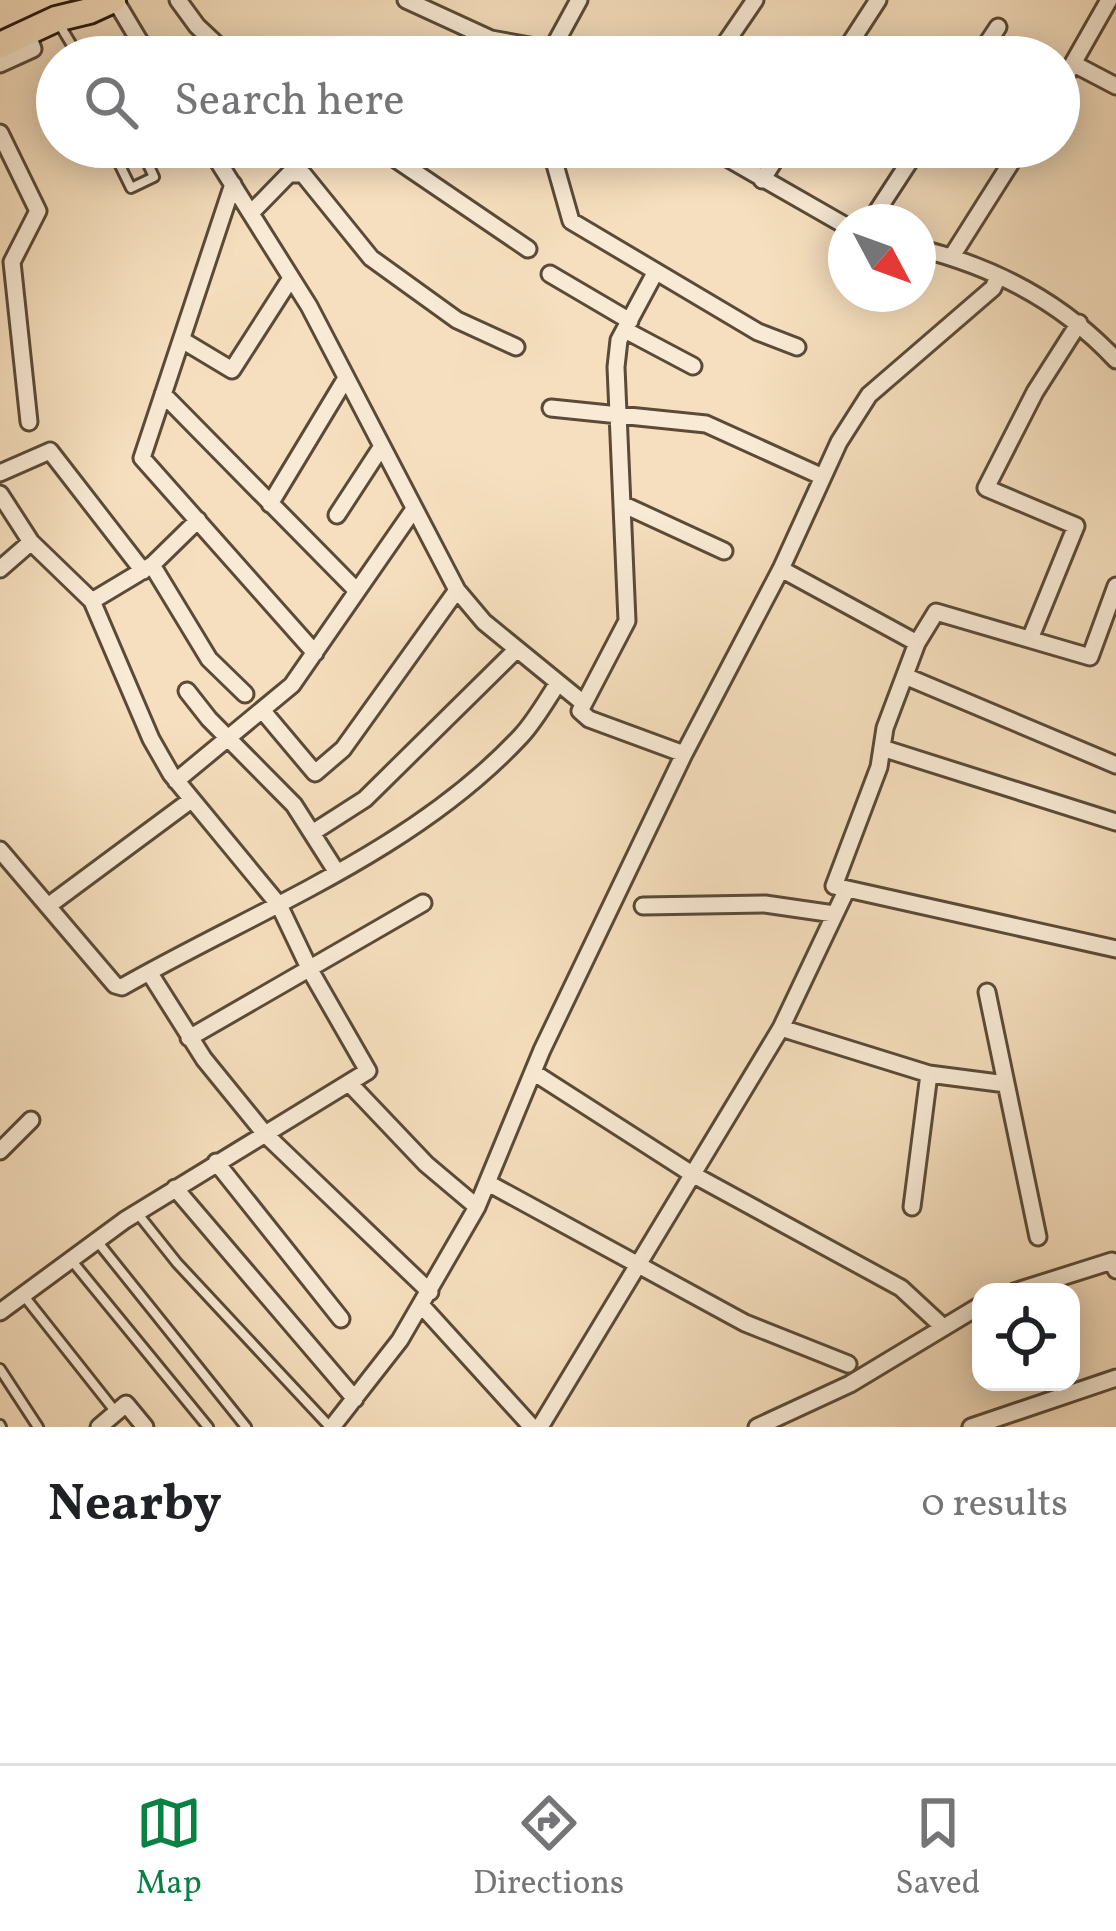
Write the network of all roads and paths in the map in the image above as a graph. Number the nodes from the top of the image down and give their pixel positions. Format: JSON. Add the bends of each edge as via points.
{"nodes":[{"id":1,"x":89,"y":0,"type":"edge"},
{"id":2,"x":114,"y":0,"type":"edge"},
{"id":3,"x":178,"y":0,"type":"edge"},
{"id":4,"x":406,"y":0,"type":"edge"},
{"id":5,"x":579,"y":0,"type":"edge"},
{"id":6,"x":755,"y":0,"type":"edge"},
{"id":7,"x":878,"y":0,"type":"edge"},
{"id":8,"x":1109,"y":0,"type":"edge"},
{"id":9,"x":56,"y":19,"type":"junction"},
{"id":10,"x":998,"y":27,"type":"dead end"},
{"id":11,"x":27,"y":32,"type":"junction"},
{"id":12,"x":66,"y":36,"type":"edge"},
{"id":13,"x":136,"y":36,"type":"edge"},
{"id":14,"x":208,"y":36,"type":"edge"},
{"id":15,"x":484,"y":36,"type":"edge"},
{"id":16,"x":561,"y":36,"type":"edge"},
{"id":17,"x":730,"y":36,"type":"edge"},
{"id":18,"x":855,"y":36,"type":"edge"},
{"id":19,"x":992,"y":36,"type":"edge"},
{"id":20,"x":0,"y":45,"type":"edge"},
{"id":21,"x":1080,"y":53,"type":"edge"},
{"id":22,"x":0,"y":64,"type":"edge"},
{"id":23,"x":1080,"y":67,"type":"edge"},
{"id":24,"x":1116,"y":86,"type":"edge"},
{"id":25,"x":0,"y":133,"type":"edge"},
{"id":26,"x":121,"y":168,"type":"edge"},
{"id":27,"x":150,"y":168,"type":"edge"},
{"id":28,"x":223,"y":168,"type":"edge"},
{"id":29,"x":409,"y":168,"type":"edge"},
{"id":30,"x":556,"y":168,"type":"edge"},
{"id":31,"x":743,"y":168,"type":"edge"},
{"id":32,"x":770,"y":168,"type":"edge"},
{"id":33,"x":906,"y":168,"type":"edge"},
{"id":34,"x":1008,"y":168,"type":"edge"},
{"id":35,"x":762,"y":180,"type":"junction"},
{"id":36,"x":233,"y":184,"type":"junction"},
{"id":37,"x":882,"y":204,"type":"edge"},
{"id":38,"x":251,"y":213,"type":"junction"},
{"id":39,"x":828,"y":216,"type":"edge"},
{"id":40,"x":528,"y":249,"type":"dead end"},
{"id":41,"x":936,"y":252,"type":"edge"},
{"id":42,"x":952,"y":256,"type":"junction"},
{"id":43,"x":655,"y":273,"type":"junction"},
{"id":44,"x":550,"y":274,"type":"dead end"},
{"id":45,"x":998,"y":277,"type":"junction"},
{"id":46,"x":291,"y":278,"type":"junction"},
{"id":47,"x":1079,"y":322,"type":"junction"},
{"id":48,"x":627,"y":325,"type":"junction"},
{"id":49,"x":182,"y":340,"type":"junction"},
{"id":50,"x":516,"y":347,"type":"dead end"},
{"id":51,"x":797,"y":347,"type":"dead end"},
{"id":52,"x":1116,"y":361,"type":"edge"},
{"id":53,"x":693,"y":366,"type":"dead end"},
{"id":54,"x":346,"y":378,"type":"junction"},
{"id":55,"x":164,"y":394,"type":"junction"},
{"id":56,"x":551,"y":409,"type":"dead end"},
{"id":57,"x":617,"y":412,"type":"junction"},
{"id":58,"x":28,"y":422,"type":"dead end"},
{"id":59,"x":382,"y":446,"type":"junction"},
{"id":60,"x":0,"y":473,"type":"edge"},
{"id":61,"x":823,"y":477,"type":"junction"},
{"id":62,"x":0,"y":494,"type":"edge"},
{"id":63,"x":270,"y":503,"type":"junction"},
{"id":64,"x":622,"y":504,"type":"junction"},
{"id":65,"x":414,"y":509,"type":"junction"},
{"id":66,"x":337,"y":514,"type":"dead end"},
{"id":67,"x":198,"y":520,"type":"junction"},
{"id":68,"x":31,"y":542,"type":"junction"},
{"id":69,"x":724,"y":551,"type":"dead end"},
{"id":70,"x":147,"y":568,"type":"junction"},
{"id":71,"x":0,"y":569,"type":"edge"},
{"id":72,"x":781,"y":569,"type":"junction"},
{"id":73,"x":1116,"y":586,"type":"edge"},
{"id":74,"x":457,"y":590,"type":"junction"},
{"id":75,"x":357,"y":592,"type":"junction"},
{"id":76,"x":92,"y":601,"type":"junction"},
{"id":77,"x":1030,"y":639,"type":"junction"},
{"id":78,"x":917,"y":643,"type":"junction"},
{"id":79,"x":516,"y":650,"type":"junction"},
{"id":80,"x":315,"y":653,"type":"junction"},
{"id":81,"x":905,"y":676,"type":"junction"},
{"id":82,"x":558,"y":683,"type":"junction"},
{"id":83,"x":188,"y":691,"type":"dead end"},
{"id":84,"x":245,"y":694,"type":"dead end"},
{"id":85,"x":582,"y":702,"type":"junction"},
{"id":86,"x":262,"y":710,"type":"junction"},
{"id":87,"x":228,"y":738,"type":"junction"},
{"id":88,"x":883,"y":748,"type":"junction"},
{"id":89,"x":684,"y":754,"type":"junction"},
{"id":90,"x":1116,"y":764,"type":"edge"},
{"id":91,"x":176,"y":781,"type":"junction"},
{"id":92,"x":191,"y":800,"type":"junction"},
{"id":93,"x":1116,"y":822,"type":"edge"},
{"id":94,"x":312,"y":833,"type":"junction"},
{"id":95,"x":0,"y":850,"type":"edge"},
{"id":96,"x":336,"y":871,"type":"junction"},
{"id":97,"x":846,"y":891,"type":"junction"},
{"id":98,"x":422,"y":903,"type":"dead end"},
{"id":99,"x":279,"y":905,"type":"junction"},
{"id":100,"x":643,"y":905,"type":"dead end"},
{"id":101,"x":48,"y":906,"type":"junction"},
{"id":102,"x":834,"y":914,"type":"junction"},
{"id":103,"x":1116,"y":949,"type":"edge"},
{"id":104,"x":310,"y":970,"type":"junction"},
{"id":105,"x":149,"y":972,"type":"junction"},
{"id":106,"x":987,"y":992,"type":"dead end"},
{"id":107,"x":781,"y":1028,"type":"junction"},
{"id":108,"x":189,"y":1038,"type":"junction"},
{"id":109,"x":533,"y":1072,"type":"junction"},
{"id":110,"x":929,"y":1074,"type":"junction"},
{"id":111,"x":350,"y":1084,"type":"junction"},
{"id":112,"x":1006,"y":1084,"type":"junction"},
{"id":113,"x":32,"y":1120,"type":"dead end"},
{"id":114,"x":266,"y":1134,"type":"junction"},
{"id":115,"x":0,"y":1151,"type":"edge"},
{"id":116,"x":216,"y":1162,"type":"junction"},
{"id":117,"x":692,"y":1174,"type":"junction"},
{"id":118,"x":488,"y":1183,"type":"junction"},
{"id":119,"x":175,"y":1188,"type":"junction"},
{"id":120,"x":477,"y":1207,"type":"junction"},
{"id":121,"x":912,"y":1207,"type":"dead end"},
{"id":122,"x":136,"y":1213,"type":"junction"},
{"id":123,"x":1038,"y":1237,"type":"dead end"},
{"id":124,"x":97,"y":1241,"type":"junction"},
{"id":125,"x":70,"y":1260,"type":"junction"},
{"id":126,"x":637,"y":1266,"type":"junction"},
{"id":127,"x":1116,"y":1270,"type":"edge"},
{"id":128,"x":1042,"y":1283,"type":"edge"},
{"id":129,"x":22,"y":1295,"type":"junction"},
{"id":130,"x":426,"y":1299,"type":"junction"},
{"id":131,"x":972,"y":1310,"type":"edge"},
{"id":132,"x":0,"y":1312,"type":"edge"},
{"id":133,"x":341,"y":1319,"type":"dead end"},
{"id":134,"x":942,"y":1326,"type":"junction"},
{"id":135,"x":848,"y":1364,"type":"dead end"},
{"id":136,"x":0,"y":1369,"type":"edge"},
{"id":137,"x":1116,"y":1378,"type":"edge"},
{"id":138,"x":355,"y":1399,"type":"junction"},
{"id":139,"x":116,"y":1412,"type":"junction"},
{"id":140,"x":38,"y":1427,"type":"edge"},
{"id":141,"x":99,"y":1427,"type":"edge"},
{"id":142,"x":145,"y":1427,"type":"edge"},
{"id":143,"x":208,"y":1427,"type":"edge"},
{"id":144,"x":246,"y":1427,"type":"edge"},
{"id":145,"x":331,"y":1427,"type":"edge"},
{"id":146,"x":536,"y":1427,"type":"edge"},
{"id":147,"x":757,"y":1427,"type":"edge"},
{"id":148,"x":971,"y":1427,"type":"edge"}],
"edges":[{"from":1,"to":9,"type":"main road"},
{"from":2,"to":9,"type":"main road"},
{"from":2,"to":13,"type":"street"},
{"from":3,"to":14,"type":"street"},
{"from":4,"to":15,"type":"street"},
{"from":5,"to":16,"type":"street"},
{"from":6,"to":17,"type":"street"},
{"from":7,"to":18,"type":"street"},
{"from":8,"to":21,"type":"street"},
{"from":9,"to":11,"type":"main road"},
{"from":9,"to":12,"type":"lane"},
{"from":10,"to":19,"type":"street"},
{"from":11,"to":20,"type":"main road"},
{"from":11,"to":22,"type":"street","via":[[33,49]]},
{"from":23,"to":24,"type":"street"},
{"from":25,"to":58,"type":"street","via":[[38,211],[12,262]]},
{"from":26,"to":27,"type":"lane","via":[[131,188],[154,176]]},
{"from":28,"to":36,"type":"street"},
{"from":29,"to":40,"type":"street"},
{"from":30,"to":43,"type":"street","via":[[572,221]]},
{"from":31,"to":35,"type":"street"},
{"from":32,"to":35,"type":"street"},
{"from":33,"to":37,"type":"street"},
{"from":34,"to":42,"type":"street"},
{"from":35,"to":39,"type":"street"},
{"from":36,"to":38,"type":"street"},
{"from":36,"to":49,"type":"street"},
{"from":38,"to":46,"type":"street"},
{"from":38,"to":50,"type":"street","via":[[289,174],[303,174],[371,258],[457,320]]},
{"from":41,"to":42,"type":"street"},
{"from":42,"to":45,"type":"street"},
{"from":43,"to":48,"type":"street"},
{"from":43,"to":51,"type":"street"},
{"from":44,"to":48,"type":"street"},
{"from":45,"to":47,"type":"street"},
{"from":45,"to":61,"type":"street","via":[[869,395]]},
{"from":46,"to":49,"type":"street","via":[[232,370]]},
{"from":46,"to":54,"type":"street"},
{"from":47,"to":52,"type":"street"},
{"from":47,"to":77,"type":"street","via":[[986,488],[1076,526]]},
{"from":48,"to":53,"type":"street"},
{"from":48,"to":57,"type":"street","via":[[616,368]]},
{"from":49,"to":55,"type":"street"},
{"from":54,"to":59,"type":"street"},
{"from":54,"to":63,"type":"street"},
{"from":55,"to":63,"type":"street"},
{"from":55,"to":67,"type":"street","via":[[142,458]]},
{"from":56,"to":57,"type":"street"},
{"from":57,"to":61,"type":"street","via":[[706,424]]},
{"from":57,"to":64,"type":"street"},
{"from":59,"to":65,"type":"street"},
{"from":59,"to":66,"type":"street"},
{"from":60,"to":70,"type":"street","via":[[50,451]]},
{"from":61,"to":72,"type":"street"},
{"from":62,"to":68,"type":"street"},
{"from":63,"to":75,"type":"street"},
{"from":64,"to":69,"type":"street"},
{"from":64,"to":85,"type":"street","via":[[627,621]]},
{"from":65,"to":74,"type":"street"},
{"from":65,"to":75,"type":"street"},
{"from":67,"to":70,"type":"street"},
{"from":67,"to":80,"type":"street"},
{"from":68,"to":71,"type":"street"},
{"from":68,"to":76,"type":"street"},
{"from":70,"to":76,"type":"street"},
{"from":70,"to":84,"type":"street","via":[[209,658]]},
{"from":72,"to":78,"type":"street"},
{"from":72,"to":89,"type":"street"},
{"from":73,"to":77,"type":"street","via":[[1090,657]]},
{"from":74,"to":79,"type":"street"},
{"from":74,"to":86,"type":"street","via":[[343,749],[315,773]]},
{"from":75,"to":80,"type":"street"},
{"from":76,"to":91,"type":"street"},
{"from":77,"to":78,"type":"street","via":[[936,612]]},
{"from":78,"to":81,"type":"street"},
{"from":79,"to":82,"type":"street"},
{"from":79,"to":94,"type":"street","via":[[365,799]]},
{"from":80,"to":86,"type":"street"},
{"from":81,"to":88,"type":"street"},
{"from":81,"to":90,"type":"street"},
{"from":82,"to":85,"type":"street"},
{"from":82,"to":96,"type":"street","via":[[524,734],[460,793]]},
{"from":83,"to":87,"type":"street"},
{"from":85,"to":89,"type":"street","via":[[584,717]]},
{"from":86,"to":87,"type":"street"},
{"from":87,"to":91,"type":"street"},
{"from":87,"to":94,"type":"street"},
{"from":88,"to":93,"type":"street"},
{"from":88,"to":97,"type":"street","via":[[834,886]]},
{"from":89,"to":109,"type":"street"},
{"from":91,"to":92,"type":"street"},
{"from":92,"to":99,"type":"street"},
{"from":92,"to":101,"type":"street"},
{"from":94,"to":96,"type":"street"},
{"from":95,"to":101,"type":"street"},
{"from":96,"to":99,"type":"street"},
{"from":97,"to":102,"type":"street"},
{"from":97,"to":103,"type":"street"},
{"from":98,"to":104,"type":"street"},
{"from":99,"to":104,"type":"street"},
{"from":99,"to":105,"type":"street"},
{"from":100,"to":102,"type":"street","via":[[765,904]]},
{"from":101,"to":105,"type":"street","via":[[118,988]]},
{"from":102,"to":107,"type":"street"},
{"from":104,"to":108,"type":"street"},
{"from":104,"to":111,"type":"street","via":[[368,1065]]},
{"from":105,"to":108,"type":"street"},
{"from":106,"to":112,"type":"street"},
{"from":107,"to":110,"type":"street"},
{"from":107,"to":117,"type":"street"},
{"from":108,"to":114,"type":"street"},
{"from":109,"to":117,"type":"street"},
{"from":109,"to":118,"type":"street"},
{"from":110,"to":112,"type":"street"},
{"from":110,"to":121,"type":"street"},
{"from":111,"to":114,"type":"street"},
{"from":111,"to":120,"type":"street"},
{"from":112,"to":123,"type":"street"},
{"from":113,"to":115,"type":"street"},
{"from":114,"to":116,"type":"street"},
{"from":114,"to":130,"type":"street"},
{"from":116,"to":119,"type":"street"},
{"from":116,"to":133,"type":"street"},
{"from":117,"to":126,"type":"street"},
{"from":117,"to":134,"type":"street","via":[[901,1288]]},
{"from":118,"to":120,"type":"street"},
{"from":118,"to":126,"type":"street"},
{"from":119,"to":122,"type":"street"},
{"from":119,"to":138,"type":"street"},
{"from":120,"to":130,"type":"street"},
{"from":122,"to":124,"type":"street"},
{"from":122,"to":145,"type":"lane"},
{"from":124,"to":125,"type":"street"},
{"from":124,"to":144,"type":"lane"},
{"from":125,"to":129,"type":"street"},
{"from":125,"to":143,"type":"lane"},
{"from":126,"to":135,"type":"street","via":[[745,1323]]},
{"from":126,"to":146,"type":"street"},
{"from":127,"to":128,"type":"street","via":[[1112,1261]]},
{"from":129,"to":132,"type":"street"},
{"from":129,"to":139,"type":"lane"},
{"from":130,"to":138,"type":"street"},
{"from":130,"to":146,"type":"street"},
{"from":131,"to":134,"type":"street"},
{"from":134,"to":147,"type":"street","via":[[850,1384]]},
{"from":136,"to":140,"type":"lane"},
{"from":137,"to":148,"type":"street"},
{"from":138,"to":145,"type":"street"},
{"from":139,"to":141,"type":"street"},
{"from":139,"to":142,"type":"street","via":[[126,1404]]}]}
